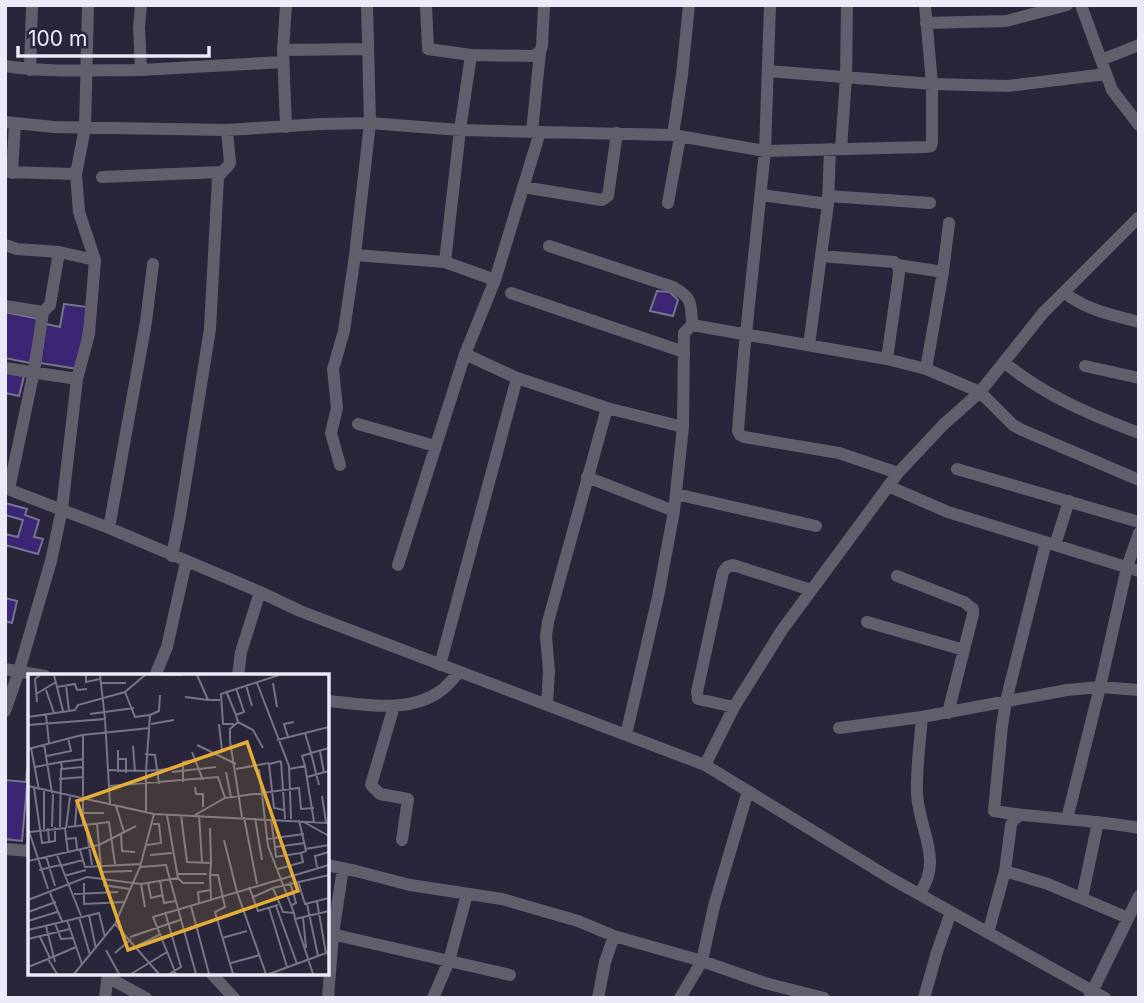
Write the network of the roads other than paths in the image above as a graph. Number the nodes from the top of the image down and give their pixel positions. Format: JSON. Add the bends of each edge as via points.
{"nodes":[{"id":1,"x":32,"y":5,"type":"edge"},
{"id":2,"x":88,"y":5,"type":"edge"},
{"id":3,"x":141,"y":5,"type":"edge"},
{"id":4,"x":286,"y":5,"type":"edge"},
{"id":5,"x":367,"y":5,"type":"edge"},
{"id":6,"x":426,"y":5,"type":"edge"},
{"id":7,"x":544,"y":5,"type":"edge"},
{"id":8,"x":689,"y":5,"type":"edge"},
{"id":9,"x":770,"y":5,"type":"edge"},
{"id":10,"x":847,"y":5,"type":"edge"},
{"id":11,"x":925,"y":5,"type":"edge"},
{"id":12,"x":1067,"y":5,"type":"edge"},
{"id":13,"x":1081,"y":5,"type":"edge"},
{"id":14,"x":926,"y":23,"type":"junction"},
{"id":15,"x":1139,"y":45,"type":"edge"},
{"id":16,"x":368,"y":49,"type":"junction"},
{"id":17,"x":540,"y":52,"type":"junction"},
{"id":18,"x":471,"y":55,"type":"junction"},
{"id":19,"x":283,"y":56,"type":"junction"},
{"id":20,"x":1101,"y":60,"type":"junction"},
{"id":21,"x":5,"y":66,"type":"edge"},
{"id":22,"x":30,"y":70,"type":"junction"},
{"id":23,"x":86,"y":70,"type":"junction"},
{"id":24,"x":141,"y":70,"type":"junction"},
{"id":25,"x":768,"y":71,"type":"junction"},
{"id":26,"x":1106,"y":74,"type":"junction"},
{"id":27,"x":846,"y":77,"type":"junction"},
{"id":28,"x":932,"y":84,"type":"junction"},
{"id":29,"x":10,"y":123,"type":"edge"},
{"id":30,"x":370,"y":124,"type":"junction"},
{"id":31,"x":1139,"y":125,"type":"edge"},
{"id":32,"x":286,"y":127,"type":"junction"},
{"id":33,"x":85,"y":128,"type":"junction"},
{"id":34,"x":227,"y":130,"type":"junction"},
{"id":35,"x":460,"y":130,"type":"junction"},
{"id":36,"x":536,"y":132,"type":"junction"},
{"id":37,"x":617,"y":133,"type":"junction"},
{"id":38,"x":676,"y":136,"type":"junction"},
{"id":39,"x":836,"y":149,"type":"junction"},
{"id":40,"x":765,"y":151,"type":"junction"},
{"id":41,"x":8,"y":172,"type":"edge"},
{"id":42,"x":221,"y":172,"type":"junction"},
{"id":43,"x":76,"y":174,"type":"junction"},
{"id":44,"x":102,"y":177,"type":"dead end"},
{"id":45,"x":523,"y":187,"type":"junction"},
{"id":46,"x":761,"y":195,"type":"junction"},
{"id":47,"x":828,"y":200,"type":"junction"},
{"id":48,"x":668,"y":203,"type":"dead end"},
{"id":49,"x":930,"y":203,"type":"dead end"},
{"id":50,"x":1139,"y":217,"type":"edge"},
{"id":51,"x":949,"y":223,"type":"dead end"},
{"id":52,"x":5,"y":245,"type":"edge"},
{"id":53,"x":549,"y":246,"type":"dead end"},
{"id":54,"x":59,"y":252,"type":"junction"},
{"id":55,"x":355,"y":255,"type":"junction"},
{"id":56,"x":821,"y":256,"type":"junction"},
{"id":57,"x":95,"y":260,"type":"junction"},
{"id":58,"x":445,"y":262,"type":"junction"},
{"id":59,"x":152,"y":264,"type":"dead end"},
{"id":60,"x":898,"y":265,"type":"junction"},
{"id":61,"x":943,"y":272,"type":"junction"},
{"id":62,"x":495,"y":281,"type":"junction"},
{"id":63,"x":1065,"y":292,"type":"junction"},
{"id":64,"x":511,"y":293,"type":"dead end"},
{"id":65,"x":5,"y":306,"type":"edge"},
{"id":66,"x":43,"y":312,"type":"junction"},
{"id":67,"x":1139,"y":322,"type":"edge"},
{"id":68,"x":692,"y":325,"type":"junction"},
{"id":69,"x":747,"y":334,"type":"junction"},
{"id":70,"x":809,"y":345,"type":"junction"},
{"id":71,"x":684,"y":352,"type":"junction"},
{"id":72,"x":465,"y":354,"type":"junction"},
{"id":73,"x":887,"y":359,"type":"junction"},
{"id":74,"x":1004,"y":362,"type":"junction"},
{"id":75,"x":1086,"y":366,"type":"dead end"},
{"id":76,"x":5,"y":368,"type":"edge"},
{"id":77,"x":926,"y":369,"type":"junction"},
{"id":78,"x":34,"y":371,"type":"junction"},
{"id":79,"x":517,"y":378,"type":"junction"},
{"id":80,"x":1139,"y":378,"type":"edge"},
{"id":81,"x":78,"y":379,"type":"junction"},
{"id":82,"x":980,"y":393,"type":"junction"},
{"id":83,"x":607,"y":408,"type":"junction"},
{"id":84,"x":358,"y":424,"type":"dead end"},
{"id":85,"x":683,"y":427,"type":"junction"},
{"id":86,"x":1139,"y":433,"type":"edge"},
{"id":87,"x":435,"y":446,"type":"junction"},
{"id":88,"x":340,"y":465,"type":"dead end"},
{"id":89,"x":957,"y":469,"type":"dead end"},
{"id":90,"x":898,"y":473,"type":"junction"},
{"id":91,"x":587,"y":477,"type":"junction"},
{"id":92,"x":1139,"y":480,"type":"edge"},
{"id":93,"x":888,"y":486,"type":"junction"},
{"id":94,"x":7,"y":488,"type":"edge"},
{"id":95,"x":676,"y":494,"type":"junction"},
{"id":96,"x":1069,"y":501,"type":"junction"},
{"id":97,"x":62,"y":509,"type":"junction"},
{"id":98,"x":674,"y":511,"type":"junction"},
{"id":99,"x":1139,"y":522,"type":"edge"},
{"id":100,"x":816,"y":526,"type":"dead end"},
{"id":101,"x":109,"y":528,"type":"junction"},
{"id":102,"x":1139,"y":533,"type":"edge"},
{"id":103,"x":1050,"y":543,"type":"junction"},
{"id":104,"x":172,"y":556,"type":"junction"},
{"id":105,"x":186,"y":562,"type":"junction"},
{"id":106,"x":398,"y":565,"type":"dead end"},
{"id":107,"x":1133,"y":569,"type":"edge"},
{"id":108,"x":897,"y":576,"type":"dead end"},
{"id":109,"x":811,"y":590,"type":"junction"},
{"id":110,"x":260,"y":592,"type":"junction"},
{"id":111,"x":867,"y":622,"type":"dead end"},
{"id":112,"x":964,"y":650,"type":"junction"},
{"id":113,"x":440,"y":665,"type":"junction"},
{"id":114,"x":12,"y":670,"type":"edge"},
{"id":115,"x":458,"y":672,"type":"junction"},
{"id":116,"x":34,"y":674,"type":"edge"},
{"id":117,"x":156,"y":674,"type":"edge"},
{"id":118,"x":238,"y":674,"type":"edge"},
{"id":119,"x":1100,"y":687,"type":"junction"},
{"id":120,"x":1139,"y":690,"type":"edge"},
{"id":121,"x":329,"y":701,"type":"edge"},
{"id":122,"x":1006,"y":701,"type":"junction"},
{"id":123,"x":547,"y":705,"type":"junction"},
{"id":124,"x":394,"y":706,"type":"junction"},
{"id":125,"x":734,"y":707,"type":"junction"},
{"id":126,"x":5,"y":711,"type":"edge"},
{"id":127,"x":948,"y":713,"type":"junction"},
{"id":128,"x":922,"y":717,"type":"junction"},
{"id":129,"x":838,"y":728,"type":"dead end"},
{"id":130,"x":626,"y":735,"type":"junction"},
{"id":131,"x":705,"y":765,"type":"junction"},
{"id":132,"x":748,"y":791,"type":"junction"},
{"id":133,"x":1019,"y":816,"type":"junction"},
{"id":134,"x":1067,"y":819,"type":"junction"},
{"id":135,"x":1098,"y":822,"type":"junction"},
{"id":136,"x":1139,"y":828,"type":"edge"},
{"id":137,"x":402,"y":841,"type":"dead end"},
{"id":138,"x":5,"y":849,"type":"edge"},
{"id":139,"x":28,"y":851,"type":"edge"},
{"id":140,"x":329,"y":865,"type":"edge"},
{"id":141,"x":342,"y":868,"type":"junction"},
{"id":142,"x":1005,"y":871,"type":"junction"},
{"id":143,"x":467,"y":894,"type":"junction"},
{"id":144,"x":919,"y":894,"type":"junction"},
{"id":145,"x":1139,"y":896,"type":"edge"},
{"id":146,"x":1082,"y":898,"type":"junction"},
{"id":147,"x":951,"y":912,"type":"junction"},
{"id":148,"x":1128,"y":918,"type":"junction"},
{"id":149,"x":330,"y":933,"type":"edge"},
{"id":150,"x":988,"y":933,"type":"junction"},
{"id":151,"x":614,"y":936,"type":"junction"},
{"id":152,"x":449,"y":961,"type":"junction"},
{"id":153,"x":702,"y":961,"type":"junction"},
{"id":154,"x":329,"y":964,"type":"edge"},
{"id":155,"x":213,"y":975,"type":"edge"},
{"id":156,"x":329,"y":975,"type":"edge"},
{"id":157,"x":509,"y":975,"type":"dead end"},
{"id":158,"x":108,"y":976,"type":"edge"},
{"id":159,"x":1091,"y":994,"type":"edge"},
{"id":160,"x":328,"y":996,"type":"edge"},
{"id":161,"x":104,"y":998,"type":"edge"},
{"id":162,"x":146,"y":998,"type":"edge"},
{"id":163,"x":234,"y":998,"type":"edge"},
{"id":164,"x":343,"y":998,"type":"edge"},
{"id":165,"x":433,"y":998,"type":"edge"},
{"id":166,"x":598,"y":998,"type":"edge"},
{"id":167,"x":680,"y":998,"type":"edge"},
{"id":168,"x":824,"y":998,"type":"edge"},
{"id":169,"x":924,"y":998,"type":"edge"},
{"id":170,"x":1105,"y":998,"type":"edge"}],
"edges":[{"from":1,"to":22,"type":"street"},
{"from":2,"to":23,"type":"street"},
{"from":3,"to":24,"type":"street"},
{"from":4,"to":19,"type":"street"},
{"from":5,"to":16,"type":"street"},
{"from":6,"to":18,"type":"street","via":[[429,49]]},
{"from":7,"to":17,"type":"street"},
{"from":8,"to":38,"type":"street"},
{"from":9,"to":25,"type":"street"},
{"from":10,"to":27,"type":"street"},
{"from":11,"to":14,"type":"street"},
{"from":12,"to":14,"type":"street","via":[[1006,21]]},
{"from":13,"to":20,"type":"street"},
{"from":14,"to":28,"type":"street"},
{"from":15,"to":20,"type":"street"},
{"from":16,"to":19,"type":"street"},
{"from":16,"to":30,"type":"street"},
{"from":17,"to":18,"type":"street"},
{"from":17,"to":36,"type":"street"},
{"from":18,"to":35,"type":"street"},
{"from":19,"to":24,"type":"street"},
{"from":19,"to":32,"type":"street"},
{"from":20,"to":26,"type":"street"},
{"from":21,"to":22,"type":"street"},
{"from":22,"to":23,"type":"street"},
{"from":23,"to":24,"type":"street"},
{"from":23,"to":33,"type":"street"},
{"from":25,"to":27,"type":"street"},
{"from":25,"to":40,"type":"street"},
{"from":26,"to":28,"type":"street","via":[[1008,86]]},
{"from":26,"to":31,"type":"street","via":[[1112,90]]},
{"from":27,"to":28,"type":"street"},
{"from":27,"to":39,"type":"street"},
{"from":28,"to":39,"type":"street","via":[[931,146]]},
{"from":29,"to":33,"type":"street"},
{"from":29,"to":41,"type":"street"},
{"from":30,"to":32,"type":"street"},
{"from":30,"to":35,"type":"street"},
{"from":30,"to":55,"type":"street"},
{"from":32,"to":34,"type":"street"},
{"from":33,"to":34,"type":"street"},
{"from":33,"to":43,"type":"street"},
{"from":34,"to":42,"type":"street","via":[[230,163]]},
{"from":35,"to":36,"type":"street"},
{"from":35,"to":58,"type":"street"},
{"from":36,"to":37,"type":"street"},
{"from":36,"to":45,"type":"street"},
{"from":37,"to":38,"type":"street"},
{"from":37,"to":45,"type":"street","via":[[608,196],[601,200]]},
{"from":38,"to":40,"type":"street"},
{"from":38,"to":48,"type":"street"},
{"from":39,"to":40,"type":"street"},
{"from":39,"to":47,"type":"street"},
{"from":40,"to":46,"type":"street"},
{"from":41,"to":43,"type":"street"},
{"from":42,"to":44,"type":"street"},
{"from":42,"to":104,"type":"street","via":[[210,329]]},
{"from":43,"to":57,"type":"street","via":[[79,212]]},
{"from":45,"to":62,"type":"street"},
{"from":46,"to":47,"type":"street"},
{"from":46,"to":69,"type":"street"},
{"from":47,"to":49,"type":"street"},
{"from":47,"to":56,"type":"street"},
{"from":50,"to":63,"type":"street"},
{"from":51,"to":61,"type":"street"},
{"from":52,"to":54,"type":"street"},
{"from":53,"to":68,"type":"street","via":[[673,287],[685,294],[691,305]]},
{"from":54,"to":57,"type":"street"},
{"from":54,"to":66,"type":"street","via":[[50,304]]},
{"from":55,"to":58,"type":"street"},
{"from":55,"to":88,"type":"street","via":[[344,331],[333,369],[337,408],[331,433]]},
{"from":56,"to":60,"type":"street"},
{"from":56,"to":70,"type":"street"},
{"from":57,"to":81,"type":"street","via":[[89,334]]},
{"from":58,"to":62,"type":"street"},
{"from":59,"to":101,"type":"street"},
{"from":60,"to":61,"type":"street"},
{"from":60,"to":73,"type":"street"},
{"from":61,"to":77,"type":"street"},
{"from":62,"to":72,"type":"street"},
{"from":63,"to":67,"type":"street","via":[[1095,310]]},
{"from":63,"to":74,"type":"street"},
{"from":64,"to":71,"type":"street"},
{"from":65,"to":66,"type":"street"},
{"from":66,"to":78,"type":"street"},
{"from":68,"to":69,"type":"street"},
{"from":68,"to":71,"type":"street","via":[[684,332]]},
{"from":69,"to":70,"type":"street"},
{"from":69,"to":90,"type":"street","via":[[740,435],[839,453]]},
{"from":70,"to":73,"type":"street"},
{"from":71,"to":85,"type":"street"},
{"from":72,"to":79,"type":"street"},
{"from":72,"to":87,"type":"street"},
{"from":73,"to":77,"type":"street"},
{"from":74,"to":82,"type":"street"},
{"from":74,"to":86,"type":"street","via":[[1052,394]]},
{"from":75,"to":80,"type":"street"},
{"from":76,"to":78,"type":"street"},
{"from":77,"to":82,"type":"street"},
{"from":78,"to":81,"type":"street"},
{"from":78,"to":94,"type":"street"},
{"from":79,"to":83,"type":"street"},
{"from":79,"to":113,"type":"street"},
{"from":81,"to":97,"type":"street"},
{"from":82,"to":90,"type":"street"},
{"from":82,"to":92,"type":"street","via":[[1013,425]]},
{"from":83,"to":85,"type":"street"},
{"from":83,"to":91,"type":"street"},
{"from":84,"to":87,"type":"street"},
{"from":85,"to":95,"type":"street"},
{"from":87,"to":106,"type":"street"},
{"from":89,"to":96,"type":"street"},
{"from":90,"to":93,"type":"street"},
{"from":91,"to":98,"type":"street"},
{"from":91,"to":123,"type":"street","via":[[548,622]]},
{"from":93,"to":103,"type":"street","via":[[948,512]]},
{"from":93,"to":109,"type":"street"},
{"from":94,"to":97,"type":"street"},
{"from":95,"to":98,"type":"street"},
{"from":95,"to":100,"type":"street"},
{"from":96,"to":99,"type":"street"},
{"from":96,"to":103,"type":"street"},
{"from":97,"to":101,"type":"street"},
{"from":97,"to":114,"type":"street","via":[[51,561]]},
{"from":98,"to":130,"type":"street"},
{"from":101,"to":104,"type":"street"},
{"from":102,"to":107,"type":"street"},
{"from":103,"to":107,"type":"street"},
{"from":103,"to":122,"type":"street"},
{"from":104,"to":105,"type":"street"},
{"from":105,"to":110,"type":"street"},
{"from":105,"to":117,"type":"street","via":[[167,647]]},
{"from":107,"to":119,"type":"street"},
{"from":108,"to":112,"type":"street","via":[[973,609]]},
{"from":109,"to":125,"type":"street"},
{"from":109,"to":125,"type":"street","via":[[733,565],[723,572],[696,692],[698,699]]},
{"from":110,"to":113,"type":"street"},
{"from":110,"to":118,"type":"street"},
{"from":111,"to":112,"type":"street"},
{"from":112,"to":127,"type":"street"},
{"from":113,"to":115,"type":"street"},
{"from":114,"to":116,"type":"street"},
{"from":114,"to":126,"type":"street"},
{"from":115,"to":123,"type":"street"},
{"from":115,"to":124,"type":"street","via":[[441,691],[421,702]]},
{"from":119,"to":120,"type":"street"},
{"from":119,"to":122,"type":"street"},
{"from":119,"to":134,"type":"street"},
{"from":121,"to":124,"type":"street"},
{"from":122,"to":127,"type":"street"},
{"from":122,"to":133,"type":"street","via":[[994,811]]},
{"from":123,"to":130,"type":"street"},
{"from":124,"to":137,"type":"street","via":[[372,785],[380,794],[408,799]]},
{"from":125,"to":131,"type":"street"},
{"from":127,"to":128,"type":"street"},
{"from":128,"to":129,"type":"street"},
{"from":128,"to":144,"type":"street","via":[[917,797],[931,858],[929,876]]},
{"from":130,"to":131,"type":"street"},
{"from":131,"to":132,"type":"street"},
{"from":132,"to":144,"type":"street"},
{"from":132,"to":153,"type":"street","via":[[713,906]]},
{"from":133,"to":134,"type":"street"},
{"from":133,"to":142,"type":"street","via":[[1011,825]]},
{"from":134,"to":135,"type":"street"},
{"from":135,"to":136,"type":"street"},
{"from":135,"to":146,"type":"street"},
{"from":138,"to":139,"type":"street"},
{"from":140,"to":141,"type":"street"},
{"from":141,"to":143,"type":"street"},
{"from":141,"to":149,"type":"street"},
{"from":142,"to":146,"type":"street"},
{"from":142,"to":150,"type":"street"},
{"from":143,"to":151,"type":"street","via":[[502,899]]},
{"from":143,"to":152,"type":"street"},
{"from":144,"to":147,"type":"street"},
{"from":145,"to":148,"type":"street"},
{"from":146,"to":148,"type":"street"},
{"from":147,"to":150,"type":"street"},
{"from":147,"to":169,"type":"street"},
{"from":148,"to":159,"type":"street"},
{"from":149,"to":152,"type":"street"},
{"from":149,"to":154,"type":"street"},
{"from":150,"to":159,"type":"street"},
{"from":151,"to":153,"type":"street"},
{"from":151,"to":166,"type":"street"},
{"from":152,"to":157,"type":"street"},
{"from":152,"to":165,"type":"street"},
{"from":153,"to":167,"type":"street"},
{"from":153,"to":168,"type":"street"},
{"from":155,"to":163,"type":"street"},
{"from":156,"to":160,"type":"street"},
{"from":158,"to":161,"type":"street"},
{"from":158,"to":162,"type":"street"},
{"from":159,"to":170,"type":"street"},
{"from":160,"to":164,"type":"street"}]}
